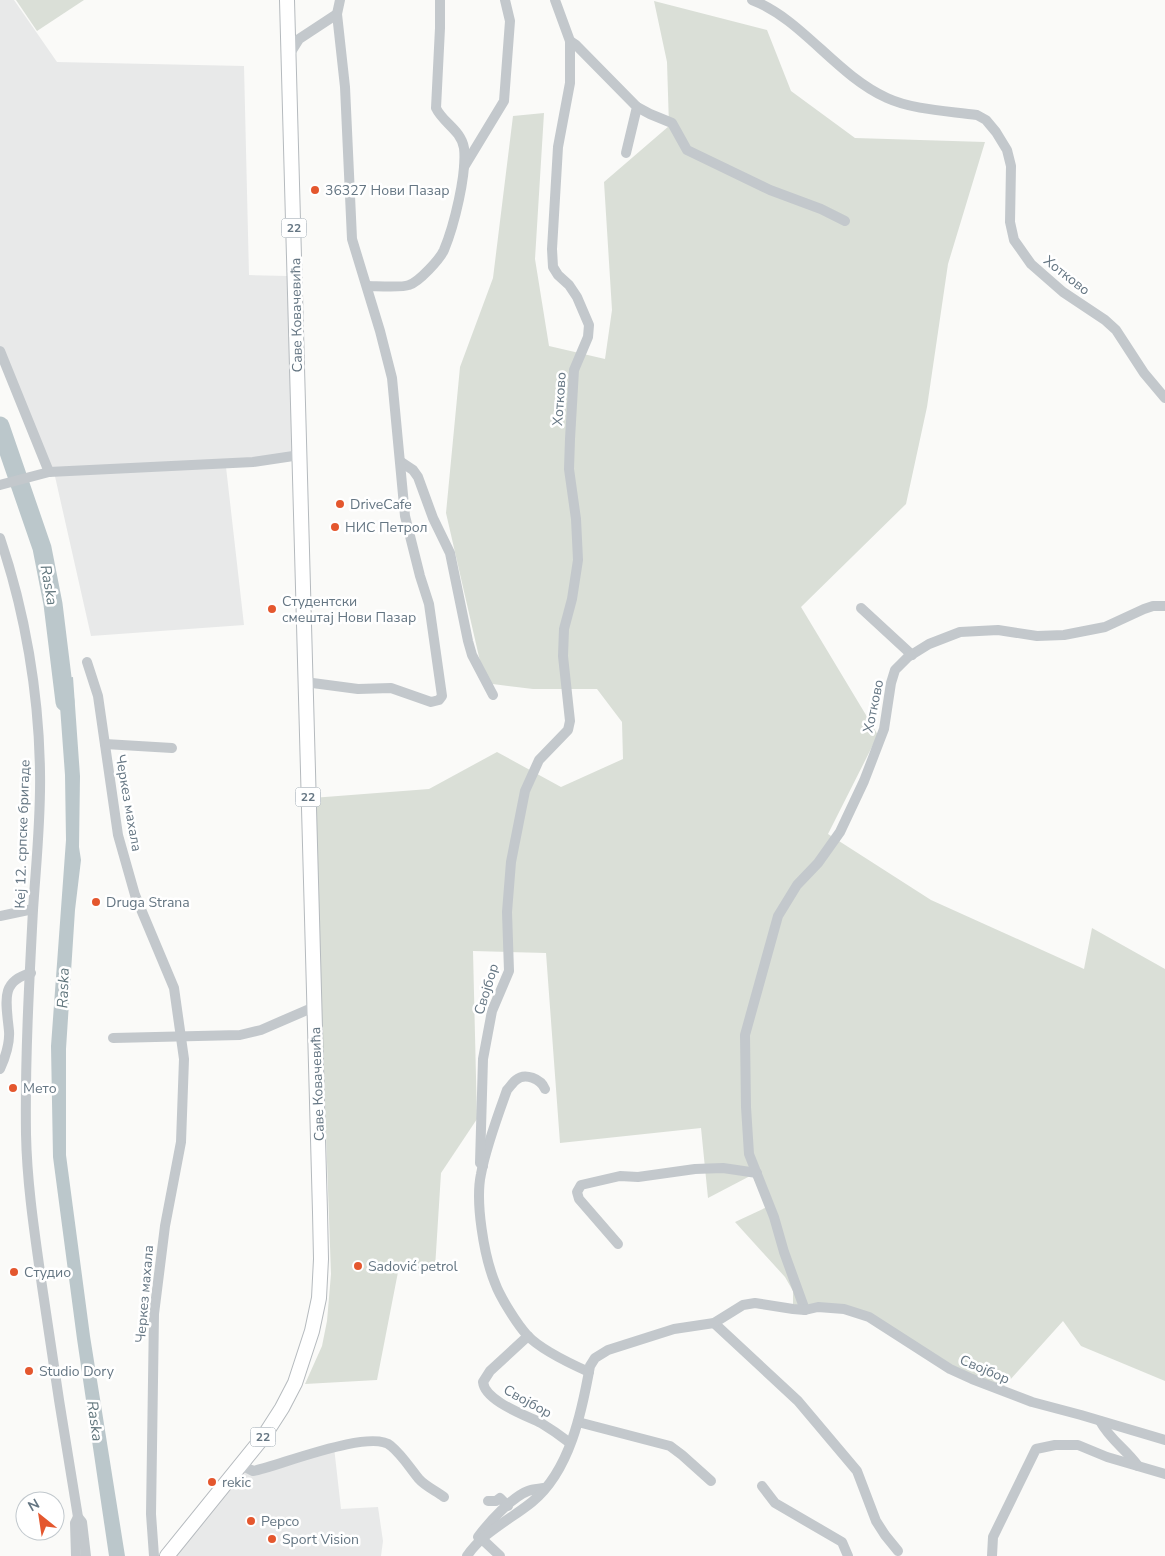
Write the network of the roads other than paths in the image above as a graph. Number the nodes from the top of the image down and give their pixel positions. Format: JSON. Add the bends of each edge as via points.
{"nodes":[{"id":1,"x":287,"y":0,"type":"edge"},
{"id":2,"x":340,"y":0,"type":"edge"},
{"id":3,"x":440,"y":0,"type":"edge"},
{"id":4,"x":505,"y":0,"type":"edge"},
{"id":5,"x":555,"y":0,"type":"edge"},
{"id":6,"x":752,"y":0,"type":"edge"},
{"id":7,"x":336,"y":14,"type":"junction"},
{"id":8,"x":570,"y":41,"type":"junction"},
{"id":9,"x":289,"y":56,"type":"junction"},
{"id":10,"x":637,"y":107,"type":"junction"},
{"id":11,"x":626,"y":153,"type":"dead end"},
{"id":12,"x":464,"y":167,"type":"junction"},
{"id":13,"x":845,"y":221,"type":"dead end"},
{"id":14,"x":367,"y":286,"type":"junction"},
{"id":15,"x":0,"y":351,"type":"edge"},
{"id":16,"x":1165,"y":398,"type":"edge"},
{"id":17,"x":300,"y":455,"type":"junction"},
{"id":18,"x":401,"y":462,"type":"junction"},
{"id":19,"x":49,"y":472,"type":"junction"},
{"id":20,"x":0,"y":485,"type":"edge"},
{"id":21,"x":0,"y":538,"type":"edge"},
{"id":22,"x":2,"y":550,"type":"edge"},
{"id":23,"x":1165,"y":606,"type":"edge"},
{"id":24,"x":861,"y":608,"type":"dead end"},
{"id":25,"x":912,"y":655,"type":"junction"},
{"id":26,"x":87,"y":662,"type":"dead end"},
{"id":27,"x":305,"y":682,"type":"junction"},
{"id":28,"x":494,"y":695,"type":"dead end"},
{"id":29,"x":105,"y":744,"type":"junction"},
{"id":30,"x":172,"y":748,"type":"dead end"},
{"id":31,"x":520,"y":819,"type":"joint"},
{"id":32,"x":33,"y":909,"type":"junction"},
{"id":33,"x":0,"y":916,"type":"edge"},
{"id":34,"x":31,"y":973,"type":"junction"},
{"id":35,"x":314,"y":1007,"type":"junction"},
{"id":36,"x":180,"y":1036,"type":"junction"},
{"id":37,"x":113,"y":1038,"type":"dead end"},
{"id":38,"x":0,"y":1069,"type":"edge"},
{"id":39,"x":545,"y":1089,"type":"dead end"},
{"id":40,"x":483,"y":1166,"type":"junction"},
{"id":41,"x":757,"y":1173,"type":"junction"},
{"id":42,"x":618,"y":1244,"type":"dead end"},
{"id":43,"x":805,"y":1310,"type":"junction"},
{"id":44,"x":714,"y":1323,"type":"junction"},
{"id":45,"x":528,"y":1336,"type":"junction"},
{"id":46,"x":589,"y":1372,"type":"junction"},
{"id":47,"x":1100,"y":1421,"type":"junction"},
{"id":48,"x":578,"y":1422,"type":"junction"},
{"id":49,"x":1165,"y":1440,"type":"edge"},
{"id":50,"x":570,"y":1443,"type":"junction"},
{"id":51,"x":241,"y":1466,"type":"junction"},
{"id":52,"x":1138,"y":1466,"type":"junction"},
{"id":53,"x":1165,"y":1474,"type":"edge"},
{"id":54,"x":711,"y":1481,"type":"dead end"},
{"id":55,"x":762,"y":1486,"type":"dead end"},
{"id":56,"x":544,"y":1488,"type":"junction"},
{"id":57,"x":444,"y":1497,"type":"dead end"},
{"id":58,"x":488,"y":1501,"type":"dead end"},
{"id":59,"x":508,"y":1506,"type":"junction"},
{"id":60,"x":78,"y":1517,"type":"junction"},
{"id":61,"x":483,"y":1540,"type":"junction"},
{"id":62,"x":898,"y":1551,"type":"dead end"},
{"id":63,"x":470,"y":1552,"type":"edge"},
{"id":64,"x":76,"y":1556,"type":"edge"},
{"id":65,"x":86,"y":1556,"type":"edge"},
{"id":66,"x":164,"y":1556,"type":"edge"},
{"id":67,"x":500,"y":1556,"type":"edge"},
{"id":68,"x":848,"y":1556,"type":"edge"},
{"id":69,"x":992,"y":1556,"type":"edge"}],
"edges":[{"from":1,"to":9,"type":"main road","name":"Саве Ковачевића","number":"22"},
{"from":2,"to":7,"type":"street"},
{"from":3,"to":12,"type":"street","via":[[436,108],[459,134],[464,147]]},
{"from":4,"to":12,"type":"street","via":[[510,21],[504,101]]},
{"from":5,"to":8,"type":"street"},
{"from":6,"to":16,"type":"street","name":"Хотково","via":[[784,18],[874,92],[909,105],[977,115],[986,120],[1007,150],[1011,166],[1010,222],[1014,240],[1031,264],[1116,330]]},
{"from":7,"to":9,"type":"street","via":[[299,40]]},
{"from":7,"to":14,"type":"street","via":[[345,87],[352,239]]},
{"from":8,"to":10,"type":"street"},
{"from":8,"to":31,"type":"street","name":"Хотково","via":[[570,83],[558,147],[553,266],[577,297],[589,325],[588,337],[574,370],[570,439],[569,469],[578,560],[564,629],[563,656],[570,721],[568,730],[539,760],[525,791]]},
{"from":9,"to":17,"type":"main road","name":"Саве Ковачевића","number":"22"},
{"from":10,"to":11,"type":"street"},
{"from":10,"to":13,"type":"street","via":[[672,122],[687,150]]},
{"from":12,"to":14,"type":"street","via":[[455,215],[443,252],[430,269],[409,285]]},
{"from":14,"to":18,"type":"street","via":[[392,378]]},
{"from":15,"to":19,"type":"street"},
{"from":17,"to":19,"type":"street","via":[[253,462]]},
{"from":17,"to":27,"type":"main road","name":"Саве Ковачевића","number":"22"},
{"from":18,"to":27,"type":"street","via":[[405,516],[429,604],[442,696],[431,702],[392,688],[358,690]]},
{"from":18,"to":28,"type":"street","via":[[418,477],[450,553],[472,655]]},
{"from":19,"to":20,"type":"street"},
{"from":21,"to":22,"type":"street","name":"Кеј 12. српске бригаде"},
{"from":22,"to":32,"type":"street","name":"Кеј 12. српске бригаде","via":[[25,629],[35,699],[40,770]]},
{"from":23,"to":25,"type":"street","name":"Хотково","via":[[1144,609],[1104,627],[1064,635],[1037,636],[998,630],[960,632],[929,644]]},
{"from":24,"to":25,"type":"street"},
{"from":25,"to":41,"type":"street","name":"Хотково","via":[[895,670],[884,729],[840,832],[797,885],[778,916],[745,1035],[749,1154]]},
{"from":26,"to":29,"type":"street","name":"Черкез махала","via":[[98,696]]},
{"from":27,"to":35,"type":"main road","name":"Саве Ковачевића","number":"22"},
{"from":29,"to":30,"type":"street","name":"Черкез махала"},
{"from":29,"to":36,"type":"street","name":"Черкез махала","via":[[118,835],[135,895],[174,988]]},
{"from":31,"to":40,"type":"street","name":"Својбор","via":[[511,862],[509,971],[492,1011],[484,1059],[480,1163]]},
{"from":32,"to":33,"type":"street"},
{"from":32,"to":34,"type":"street","name":"Кеј 12. српске бригаде"},
{"from":34,"to":38,"type":"street","via":[[10,979],[1,991],[9,1040]]},
{"from":34,"to":60,"type":"street","name":"Кеј 12. српске бригаде","via":[[26,1114],[29,1179],[45,1308]]},
{"from":35,"to":36,"type":"street","via":[[261,1030]]},
{"from":35,"to":51,"type":"main road","name":"Саве Ковачевића","number":"22","via":[[321,1259],[318,1304],[301,1367],[289,1396]]},
{"from":36,"to":37,"type":"street"},
{"from":36,"to":66,"type":"street","name":"Черкез махала","via":[[184,1059],[181,1142],[165,1226],[154,1314],[151,1514]]},
{"from":39,"to":40,"type":"street","name":"Својбор","via":[[531,1078],[521,1077],[512,1085],[500,1108]]},
{"from":40,"to":45,"type":"street","name":"Својбор","via":[[478,1194],[489,1265],[499,1291]]},
{"from":41,"to":42,"type":"street","via":[[723,1168],[695,1169],[638,1178],[620,1176],[581,1185],[577,1192],[579,1199]]},
{"from":41,"to":43,"type":"street"},
{"from":43,"to":44,"type":"street","name":"Својбор","via":[[755,1303],[743,1305]]},
{"from":43,"to":47,"type":"street","name":"Својбор","via":[[830,1307],[858,1312],[950,1369],[1032,1402]]},
{"from":44,"to":46,"type":"street","name":"Својбор","via":[[674,1330],[608,1350],[595,1358]]},
{"from":44,"to":62,"type":"street","via":[[798,1401],[857,1471],[876,1521]]},
{"from":45,"to":46,"type":"street","name":"Својбор"},
{"from":45,"to":50,"type":"street","name":"Својбор","via":[[490,1371],[483,1382],[484,1388],[494,1398]]},
{"from":46,"to":48,"type":"street","name":"Својбор"},
{"from":47,"to":49,"type":"street","name":"Својбор"},
{"from":47,"to":52,"type":"street","via":[[1107,1434]]},
{"from":48,"to":50,"type":"street","name":"Својбор"},
{"from":48,"to":54,"type":"street","via":[[670,1446]]},
{"from":50,"to":56,"type":"street","name":"Својбор","via":[[560,1466]]},
{"from":51,"to":57,"type":"street","via":[[253,1471],[334,1447],[380,1442],[391,1446],[420,1480]]},
{"from":51,"to":66,"type":"main road","name":"Саве Ковачевића","number":"22"},
{"from":52,"to":53,"type":"street"},
{"from":52,"to":69,"type":"street","via":[[1107,1458],[1078,1445],[1036,1449],[993,1537]]},
{"from":55,"to":68,"type":"street","via":[[775,1503],[842,1542]]},
{"from":56,"to":59,"type":"street","name":"Својбор","via":[[526,1492]]},
{"from":56,"to":61,"type":"street","name":"Својбор","via":[[534,1500]]},
{"from":58,"to":59,"type":"street","via":[[500,1498]]},
{"from":59,"to":63,"type":"street","name":"Својбор","via":[[480,1534]]},
{"from":60,"to":64,"type":"street","name":"Кеј 12. српске бригаде","via":[[75,1524]]},
{"from":60,"to":65,"type":"street","name":"Кеј 12. српске бригаде","via":[[82,1522]]},
{"from":61,"to":63,"type":"street","name":"Својбор"},
{"from":61,"to":67,"type":"street"}]}
